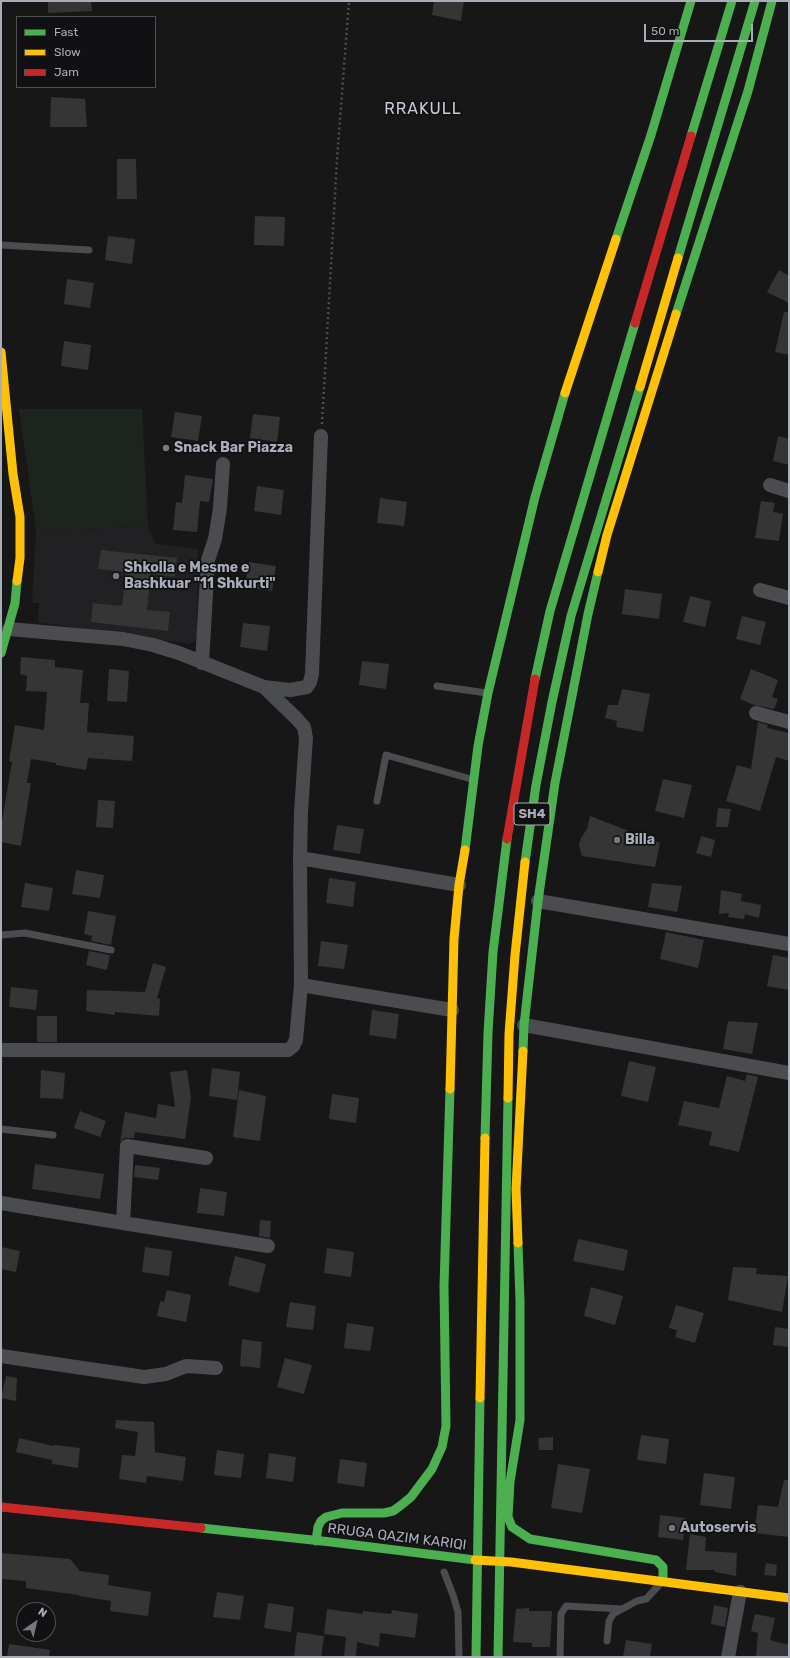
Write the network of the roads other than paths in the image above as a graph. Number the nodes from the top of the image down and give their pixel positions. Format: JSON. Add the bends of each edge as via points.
{"nodes":[{"id":1,"x":690,"y":1,"type":"edge"},
{"id":2,"x":732,"y":1,"type":"edge"},
{"id":3,"x":755,"y":1,"type":"edge"},
{"id":4,"x":772,"y":1,"type":"edge"},
{"id":5,"x":1,"y":245,"type":"edge"},
{"id":6,"x":89,"y":250,"type":"dead end"},
{"id":7,"x":1,"y":352,"type":"edge"},
{"id":8,"x":321,"y":436,"type":"road end"},
{"id":9,"x":223,"y":464,"type":"dead end"},
{"id":10,"x":7,"y":474,"type":"edge"},
{"id":11,"x":770,"y":485,"type":"dead end"},
{"id":12,"x":789,"y":491,"type":"edge"},
{"id":13,"x":760,"y":590,"type":"dead end"},
{"id":14,"x":789,"y":598,"type":"edge"},
{"id":15,"x":9,"y":629,"type":"junction"},
{"id":16,"x":1,"y":652,"type":"edge"},
{"id":17,"x":202,"y":663,"type":"junction"},
{"id":18,"x":437,"y":686,"type":"dead end"},
{"id":19,"x":264,"y":687,"type":"junction"},
{"id":20,"x":488,"y":693,"type":"junction"},
{"id":21,"x":756,"y":713,"type":"dead end"},
{"id":22,"x":789,"y":722,"type":"edge"},
{"id":23,"x":473,"y":780,"type":"junction"},
{"id":24,"x":377,"y":801,"type":"dead end"},
{"id":25,"x":300,"y":858,"type":"junction"},
{"id":26,"x":459,"y":885,"type":"junction"},
{"id":27,"x":538,"y":901,"type":"junction"},
{"id":28,"x":1,"y":934,"type":"edge"},
{"id":29,"x":789,"y":944,"type":"edge"},
{"id":30,"x":111,"y":950,"type":"dead end"},
{"id":31,"x":301,"y":985,"type":"junction"},
{"id":32,"x":452,"y":1010,"type":"junction"},
{"id":33,"x":524,"y":1025,"type":"junction"},
{"id":34,"x":1,"y":1050,"type":"edge"},
{"id":35,"x":789,"y":1073,"type":"edge"},
{"id":36,"x":1,"y":1129,"type":"edge"},
{"id":37,"x":53,"y":1135,"type":"dead end"},
{"id":38,"x":206,"y":1158,"type":"dead end"},
{"id":39,"x":1,"y":1203,"type":"edge"},
{"id":40,"x":123,"y":1222,"type":"junction"},
{"id":41,"x":268,"y":1246,"type":"dead end"},
{"id":42,"x":1,"y":1356,"type":"edge"},
{"id":43,"x":216,"y":1368,"type":"dead end"},
{"id":44,"x":1,"y":1507,"type":"edge"},
{"id":45,"x":316,"y":1541,"type":"junction"},
{"id":46,"x":444,"y":1572,"type":"dead end"},
{"id":47,"x":662,"y":1581,"type":"junction"},
{"id":48,"x":740,"y":1592,"type":"junction"},
{"id":49,"x":789,"y":1598,"type":"edge"},
{"id":50,"x":622,"y":1609,"type":"junction"},
{"id":51,"x":607,"y":1641,"type":"dead end"},
{"id":52,"x":459,"y":1657,"type":"edge"},
{"id":53,"x":476,"y":1657,"type":"edge"},
{"id":54,"x":498,"y":1657,"type":"edge"},
{"id":55,"x":560,"y":1657,"type":"edge"},
{"id":56,"x":728,"y":1657,"type":"edge"}],
"edges":[{"from":1,"to":20,"type":"main road","via":[[651,135],[575,360],[535,497]]},
{"from":2,"to":53,"type":"main road","number":"SH4","via":[[550,611],[531,696],[502,866],[493,952],[485,1115]]},
{"from":3,"to":54,"type":"main road","number":"SH4","via":[[571,616],[535,792],[524,870],[509,1034]]},
{"from":4,"to":27,"type":"main road","via":[[748,91],[607,535],[571,697],[555,783]]},
{"from":5,"to":6,"type":"lane"},
{"from":7,"to":10,"type":"main road"},
{"from":8,"to":19,"type":"street","via":[[312,674],[307,687],[290,690]]},
{"from":9,"to":17,"type":"street","via":[[220,508],[215,539],[208,560]]},
{"from":10,"to":15,"type":"main road","via":[[20,517],[20,558]]},
{"from":11,"to":12,"type":"street"},
{"from":13,"to":14,"type":"street"},
{"from":15,"to":16,"type":"main road"},
{"from":15,"to":17,"type":"street","via":[[123,639],[153,645]]},
{"from":17,"to":19,"type":"street"},
{"from":18,"to":20,"type":"lane"},
{"from":19,"to":25,"type":"street","via":[[304,727],[306,738]]},
{"from":20,"to":23,"type":"main road"},
{"from":21,"to":22,"type":"street"},
{"from":23,"to":24,"type":"lane","via":[[386,755]]},
{"from":23,"to":26,"type":"main road"},
{"from":25,"to":26,"type":"street"},
{"from":25,"to":31,"type":"street"},
{"from":26,"to":32,"type":"main road"},
{"from":27,"to":29,"type":"street"},
{"from":27,"to":33,"type":"main road"},
{"from":28,"to":30,"type":"lane","via":[[25,933]]},
{"from":31,"to":32,"type":"street"},
{"from":31,"to":34,"type":"street","via":[[296,1040],[288,1050]]},
{"from":32,"to":45,"type":"main road","via":[[444,1286],[446,1426],[442,1447],[432,1469],[411,1497],[400,1506],[393,1511],[342,1513],[326,1517],[318,1526]]},
{"from":33,"to":35,"type":"street"},
{"from":33,"to":47,"type":"main road","via":[[516,1189],[520,1301],[520,1420],[510,1482],[508,1517],[512,1527],[530,1539],[656,1560],[664,1567]]},
{"from":36,"to":37,"type":"lane"},
{"from":38,"to":40,"type":"street","via":[[127,1146]]},
{"from":39,"to":40,"type":"street"},
{"from":40,"to":41,"type":"street"},
{"from":42,"to":43,"type":"street","via":[[144,1377],[166,1374],[186,1366]]},
{"from":44,"to":45,"type":"main road","name":"RRUGA QAZIM KARIQI"},
{"from":45,"to":47,"type":"main road","name":"RRUGA QAZIM KARIQI"},
{"from":46,"to":52,"type":"lane","via":[[458,1612]]},
{"from":47,"to":48,"type":"main road","name":"RRUGA QAZIM KARIQI"},
{"from":47,"to":50,"type":"lane","via":[[646,1599]]},
{"from":48,"to":49,"type":"main road","name":"RRUGA QAZIM KARIQI"},
{"from":48,"to":56,"type":"street"},
{"from":50,"to":51,"type":"lane","via":[[613,1614],[609,1621]]},
{"from":50,"to":55,"type":"lane","via":[[566,1606],[561,1614]]}]}
